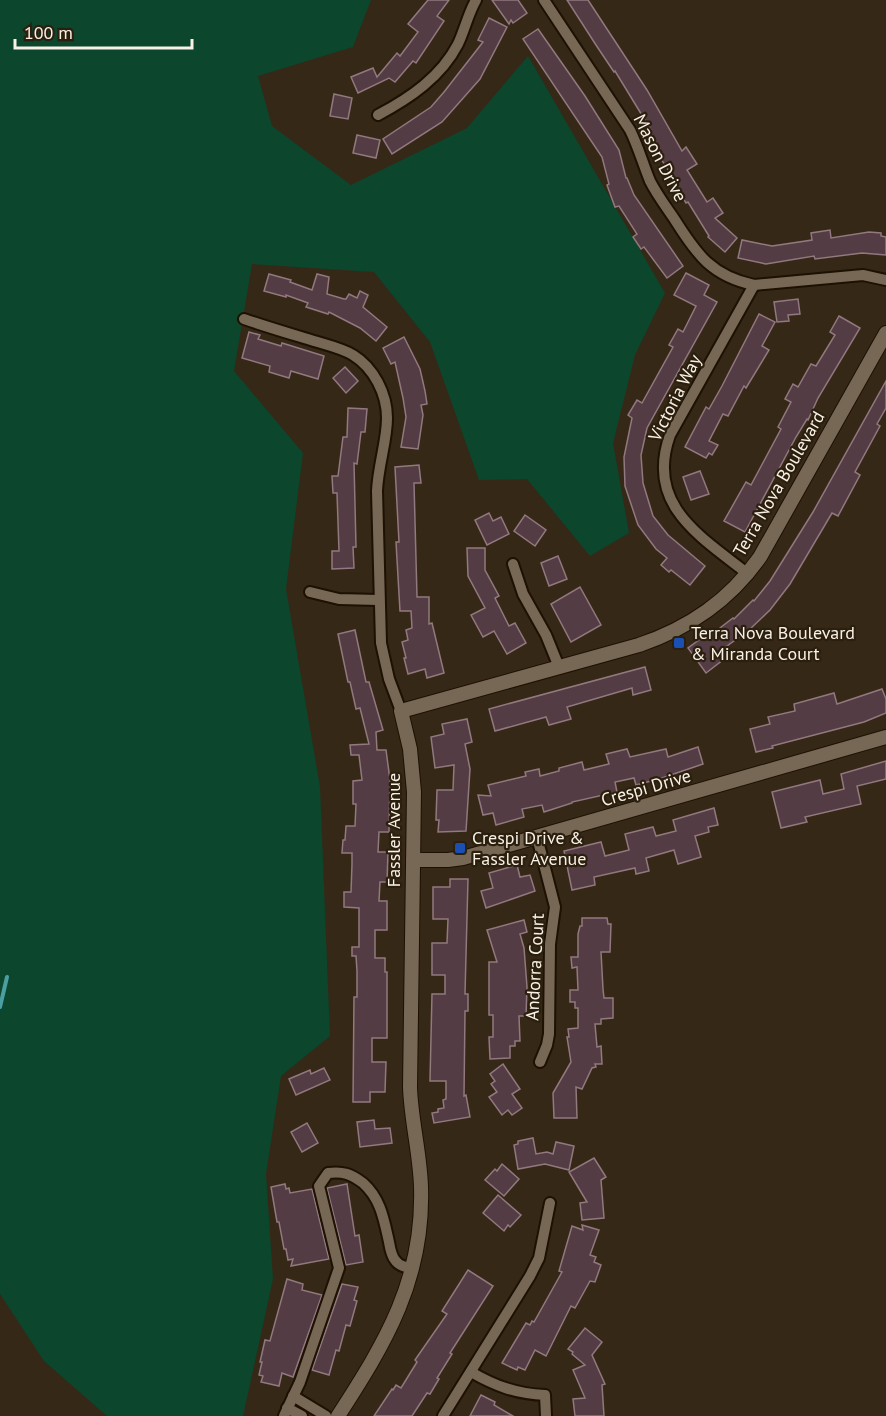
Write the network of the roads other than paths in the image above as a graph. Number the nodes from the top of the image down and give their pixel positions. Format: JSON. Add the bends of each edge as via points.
{"nodes":[{"id":1,"x":476,"y":0,"type":"edge"},
{"id":2,"x":544,"y":0,"type":"edge"},
{"id":3,"x":378,"y":114,"type":"dead end"},
{"id":4,"x":886,"y":280,"type":"edge"},
{"id":5,"x":754,"y":285,"type":"junction"},
{"id":6,"x":244,"y":319,"type":"dead end"},
{"id":7,"x":886,"y":333,"type":"edge"},
{"id":8,"x":513,"y":564,"type":"dead end"},
{"id":9,"x":748,"y":574,"type":"junction"},
{"id":10,"x":310,"y":592,"type":"dead end"},
{"id":11,"x":378,"y":600,"type":"junction"},
{"id":12,"x":559,"y":667,"type":"junction"},
{"id":13,"x":401,"y":711,"type":"junction"},
{"id":14,"x":886,"y":737,"type":"edge"},
{"id":15,"x":537,"y":837,"type":"junction"},
{"id":16,"x":413,"y":860,"type":"junction"},
{"id":17,"x":540,"y":1062,"type":"dead end"},
{"id":18,"x":550,"y":1203,"type":"dead end"},
{"id":19,"x":412,"y":1269,"type":"junction"},
{"id":20,"x":471,"y":1372,"type":"junction"},
{"id":21,"x":293,"y":1396,"type":"junction"},
{"id":22,"x":286,"y":1412,"type":"edge"},
{"id":23,"x":302,"y":1416,"type":"edge"},
{"id":24,"x":326,"y":1416,"type":"edge"},
{"id":25,"x":338,"y":1416,"type":"edge"},
{"id":26,"x":443,"y":1416,"type":"edge"},
{"id":27,"x":546,"y":1416,"type":"edge"}],
"edges":[{"from":1,"to":3,"type":"street","via":[[451,56],[424,87]]},
{"from":2,"to":5,"type":"street","name":"Mason Drive","via":[[630,130],[651,181],[691,245],[714,270]]},
{"from":4,"to":5,"type":"street","name":"Mason Drive","via":[[863,275]]},
{"from":5,"to":9,"type":"street","name":"Victoria Way","via":[[670,435],[663,469],[673,505],[684,522]]},
{"from":6,"to":11,"type":"street","name":"Fassler Avenue","via":[[345,351],[367,367],[378,382],[387,418],[377,491]]},
{"from":7,"to":9,"type":"street","name":"Terra Nova Boulevard"},
{"from":8,"to":12,"type":"street","via":[[523,594]]},
{"from":9,"to":12,"type":"street","name":"Terra Nova Boulevard","via":[[717,604],[683,627],[639,645]]},
{"from":10,"to":11,"type":"street","via":[[339,599]]},
{"from":11,"to":13,"type":"street","name":"Fassler Avenue","via":[[384,662]]},
{"from":12,"to":13,"type":"street","name":"Terra Nova Boulevard"},
{"from":13,"to":16,"type":"street","name":"Fassler Avenue","via":[[413,769]]},
{"from":14,"to":15,"type":"street","name":"Crespi Drive"},
{"from":15,"to":16,"type":"street","name":"Crespi Drive","via":[[463,858]]},
{"from":15,"to":17,"type":"street","name":"Andorra Court","via":[[555,907],[550,944],[549,1034]]},
{"from":16,"to":19,"type":"street","name":"Fassler Avenue","via":[[410,1087],[422,1209]]},
{"from":18,"to":20,"type":"street","via":[[539,1258]]},
{"from":19,"to":21,"type":"street","via":[[395,1261],[380,1204],[372,1191],[349,1173],[328,1173],[319,1186],[339,1268]]},
{"from":19,"to":25,"type":"street","name":"Fassler Avenue","via":[[383,1344]]},
{"from":20,"to":26,"type":"street"},
{"from":20,"to":27,"type":"street","via":[[513,1391],[545,1395]]},
{"from":21,"to":22,"type":"street"},
{"from":21,"to":24,"type":"street"},
{"from":22,"to":23,"type":"street"}]}
